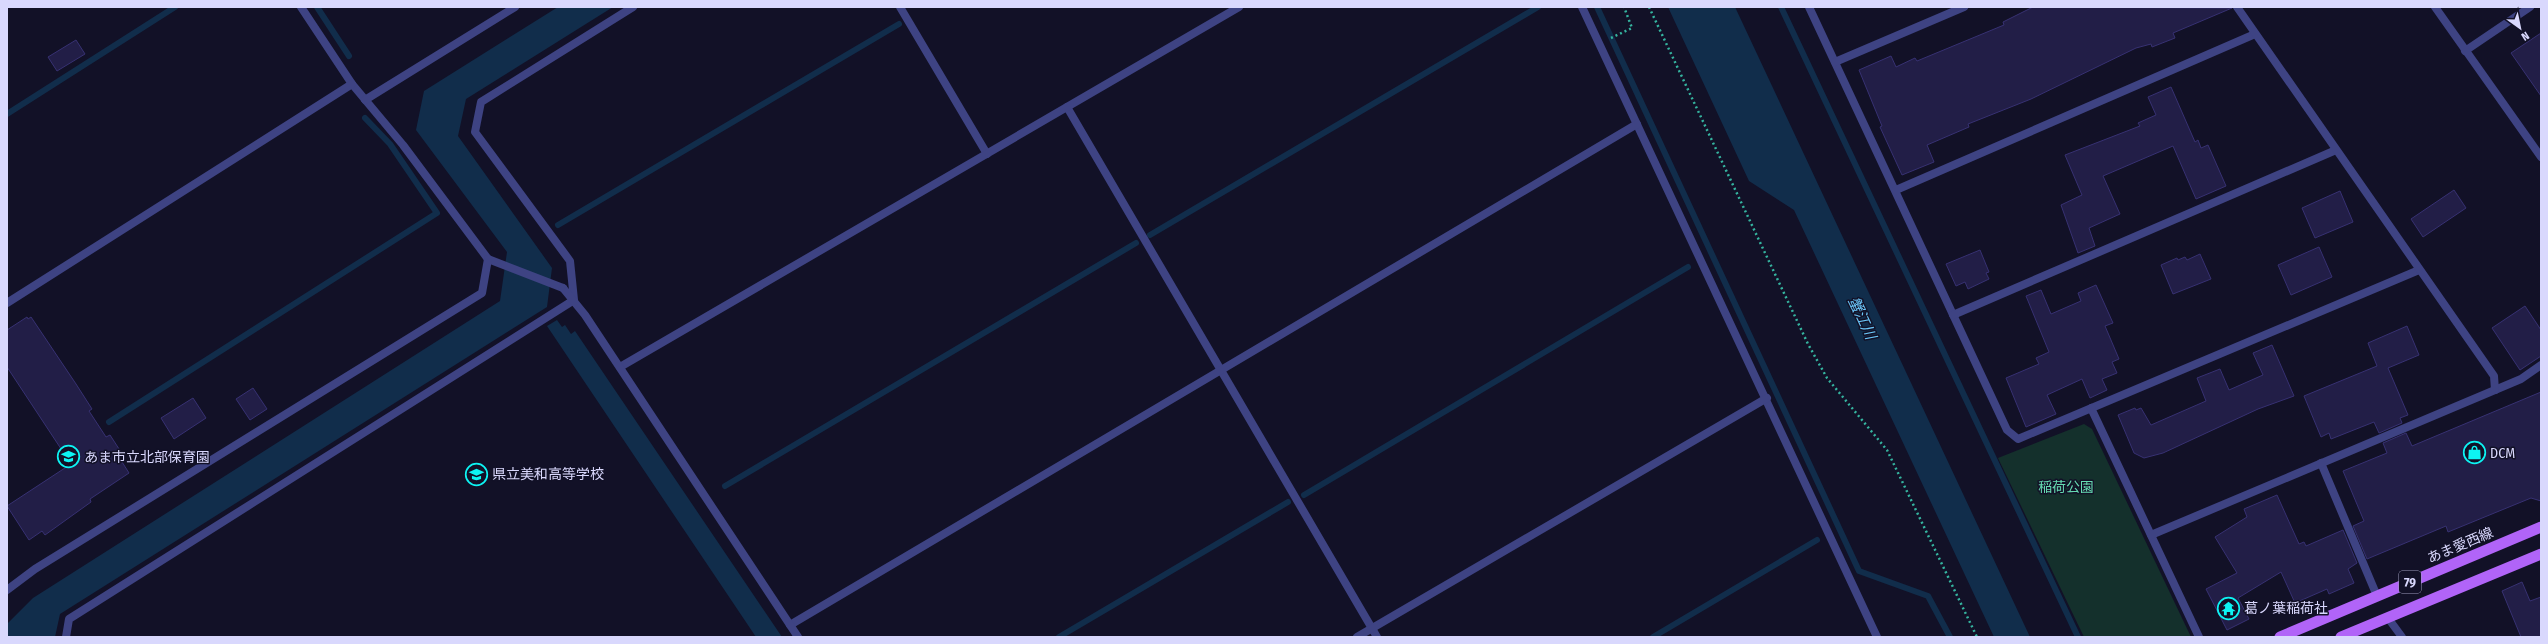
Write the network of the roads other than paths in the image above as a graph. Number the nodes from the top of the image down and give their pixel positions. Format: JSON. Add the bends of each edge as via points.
{"nodes":[{"id":1,"x":301,"y":7,"type":"edge"},
{"id":2,"x":515,"y":7,"type":"edge"},
{"id":3,"x":633,"y":7,"type":"edge"},
{"id":4,"x":900,"y":7,"type":"edge"},
{"id":5,"x":1239,"y":7,"type":"edge"},
{"id":6,"x":1582,"y":7,"type":"edge"},
{"id":7,"x":1809,"y":7,"type":"edge"},
{"id":8,"x":1964,"y":7,"type":"edge"},
{"id":9,"x":2237,"y":7,"type":"edge"},
{"id":10,"x":2435,"y":7,"type":"edge"},
{"id":11,"x":2530,"y":7,"type":"edge"},
{"id":12,"x":2255,"y":34,"type":"junction"},
{"id":13,"x":2465,"y":51,"type":"junction"},
{"id":14,"x":1835,"y":62,"type":"junction"},
{"id":15,"x":352,"y":84,"type":"junction"},
{"id":16,"x":365,"y":100,"type":"junction"},
{"id":17,"x":1067,"y":107,"type":"junction"},
{"id":18,"x":1637,"y":124,"type":"junction"},
{"id":19,"x":2336,"y":150,"type":"junction"},
{"id":20,"x":987,"y":154,"type":"junction"},
{"id":21,"x":2541,"y":157,"type":"edge"},
{"id":22,"x":1896,"y":190,"type":"junction"},
{"id":23,"x":492,"y":260,"type":"junction"},
{"id":24,"x":2419,"y":270,"type":"junction"},
{"id":25,"x":574,"y":300,"type":"junction"},
{"id":26,"x":7,"y":303,"type":"edge"},
{"id":27,"x":1953,"y":315,"type":"junction"},
{"id":28,"x":2541,"y":365,"type":"edge"},
{"id":29,"x":620,"y":367,"type":"junction"},
{"id":30,"x":1221,"y":370,"type":"junction"},
{"id":31,"x":2495,"y":390,"type":"junction"},
{"id":32,"x":1767,"y":398,"type":"junction"},
{"id":33,"x":2091,"y":408,"type":"junction"},
{"id":34,"x":2321,"y":463,"type":"junction"},
{"id":35,"x":2541,"y":527,"type":"edge"},
{"id":36,"x":2151,"y":535,"type":"junction"},
{"id":37,"x":2541,"y":554,"type":"edge"},
{"id":38,"x":7,"y":590,"type":"edge"},
{"id":39,"x":2377,"y":596,"type":"junction"},
{"id":40,"x":2388,"y":618,"type":"junction"},
{"id":41,"x":790,"y":625,"type":"junction"},
{"id":42,"x":1372,"y":628,"type":"junction"},
{"id":43,"x":66,"y":637,"type":"edge"},
{"id":44,"x":798,"y":637,"type":"edge"},
{"id":45,"x":1357,"y":637,"type":"edge"},
{"id":46,"x":1377,"y":637,"type":"edge"},
{"id":47,"x":1877,"y":637,"type":"edge"},
{"id":48,"x":2199,"y":637,"type":"edge"},
{"id":49,"x":2280,"y":637,"type":"edge"},
{"id":50,"x":2341,"y":637,"type":"edge"},
{"id":51,"x":2402,"y":637,"type":"edge"}],
"edges":[{"from":1,"to":15,"type":"street"},
{"from":2,"to":16,"type":"street"},
{"from":3,"to":25,"type":"street","via":[[481,102],[476,132],[570,262]]},
{"from":4,"to":20,"type":"street"},
{"from":5,"to":17,"type":"street"},
{"from":6,"to":18,"type":"street"},
{"from":7,"to":14,"type":"street"},
{"from":8,"to":14,"type":"street"},
{"from":9,"to":12,"type":"street"},
{"from":10,"to":13,"type":"street"},
{"from":11,"to":13,"type":"street"},
{"from":12,"to":19,"type":"street"},
{"from":12,"to":22,"type":"street"},
{"from":13,"to":21,"type":"street"},
{"from":14,"to":22,"type":"street"},
{"from":15,"to":16,"type":"street"},
{"from":15,"to":26,"type":"street"},
{"from":16,"to":23,"type":"street"},
{"from":17,"to":20,"type":"street"},
{"from":17,"to":30,"type":"street"},
{"from":18,"to":30,"type":"street"},
{"from":18,"to":32,"type":"street"},
{"from":19,"to":24,"type":"street"},
{"from":19,"to":27,"type":"street"},
{"from":20,"to":29,"type":"street"},
{"from":22,"to":27,"type":"street"},
{"from":23,"to":25,"type":"street","via":[[563,288]]},
{"from":23,"to":38,"type":"street","via":[[482,293],[35,569]]},
{"from":24,"to":31,"type":"street","via":[[2494,376]]},
{"from":24,"to":33,"type":"street"},
{"from":25,"to":29,"type":"street"},
{"from":25,"to":43,"type":"street","via":[[69,619]]},
{"from":27,"to":33,"type":"street","via":[[2007,430],[2018,440]]},
{"from":28,"to":31,"type":"street","via":[[2521,379]]},
{"from":29,"to":41,"type":"street"},
{"from":30,"to":41,"type":"street"},
{"from":30,"to":42,"type":"street"},
{"from":31,"to":34,"type":"street"},
{"from":32,"to":42,"type":"street"},
{"from":32,"to":47,"type":"street"},
{"from":33,"to":36,"type":"street"},
{"from":34,"to":36,"type":"street"},
{"from":34,"to":39,"type":"street"},
{"from":35,"to":39,"type":"main road","name":"あま愛西線","number":"79"},
{"from":36,"to":48,"type":"street"},
{"from":37,"to":40,"type":"main road","number":"79"},
{"from":39,"to":49,"type":"main road","name":"あま愛西線","number":"79"},
{"from":40,"to":50,"type":"main road","number":"79"},
{"from":40,"to":51,"type":"street"},
{"from":41,"to":44,"type":"street"},
{"from":42,"to":45,"type":"street"},
{"from":42,"to":46,"type":"street"}]}
